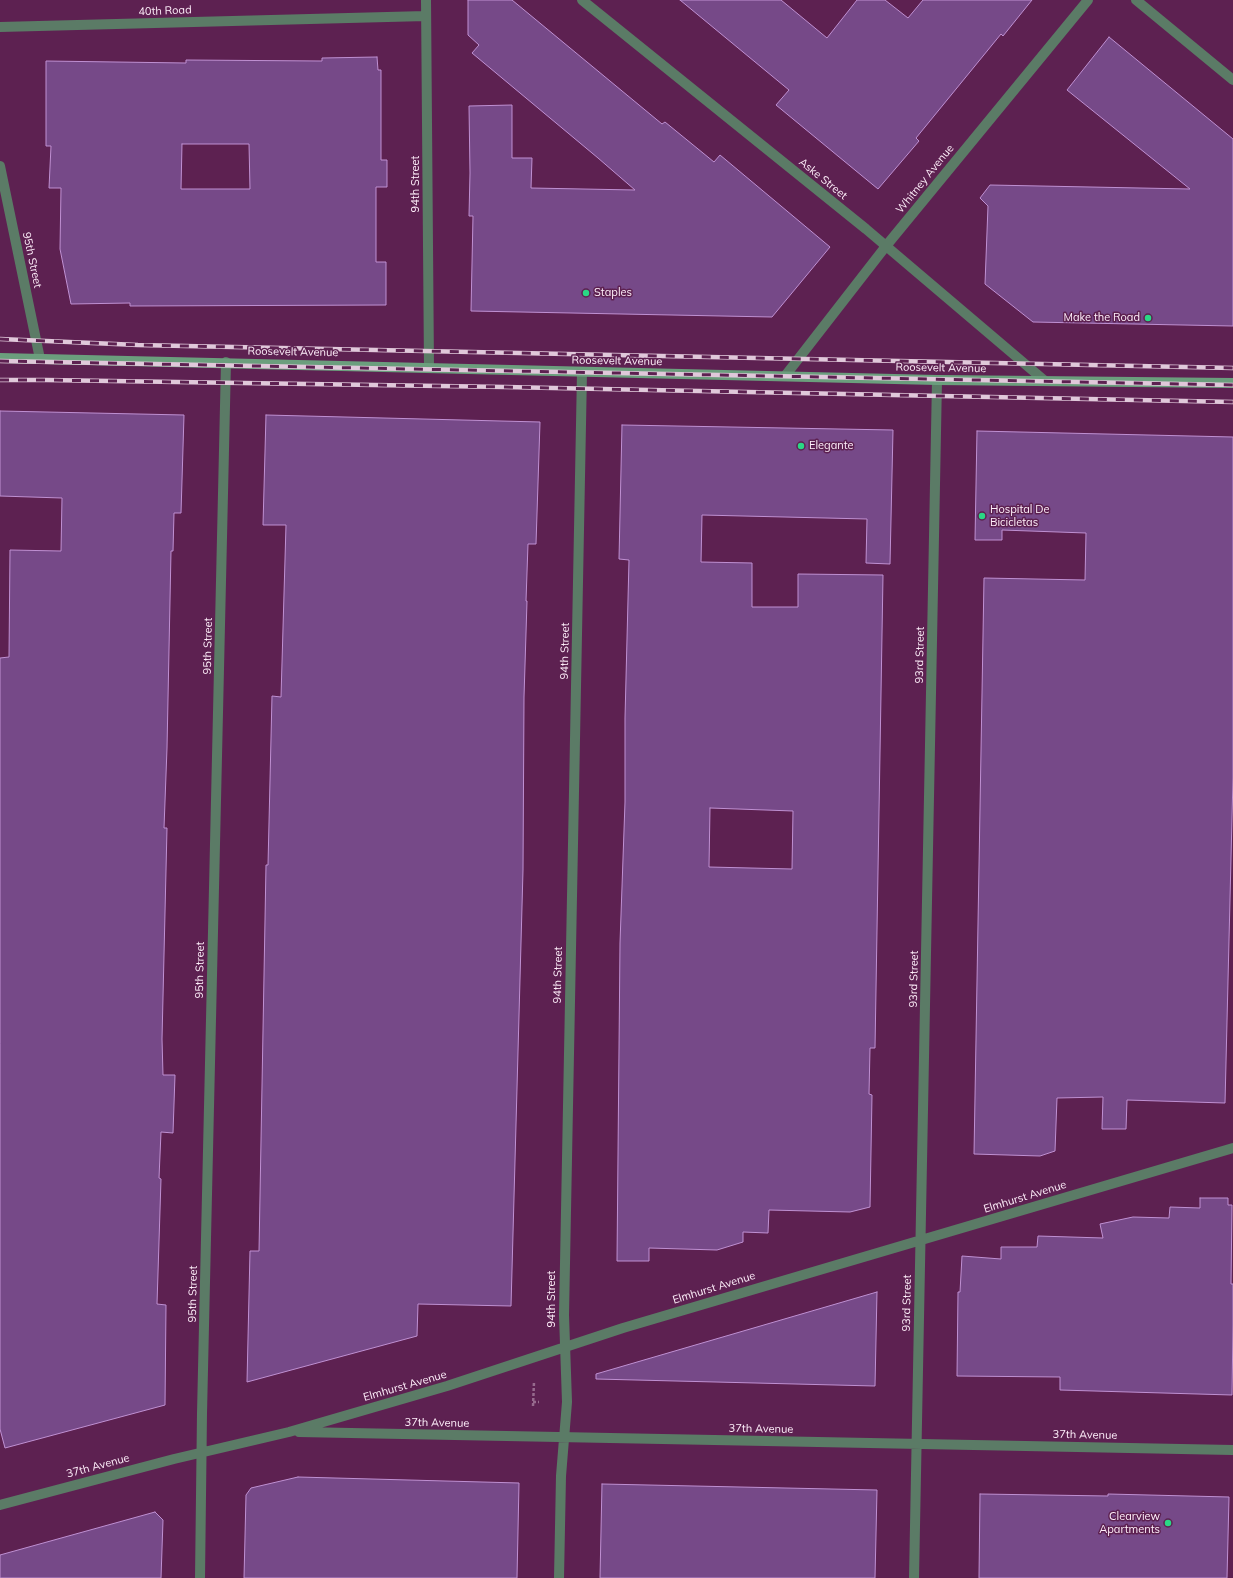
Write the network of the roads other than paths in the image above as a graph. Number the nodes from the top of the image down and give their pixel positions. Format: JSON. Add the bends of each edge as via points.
{"nodes":[{"id":1,"x":426,"y":0,"type":"edge"},
{"id":2,"x":582,"y":0,"type":"edge"},
{"id":3,"x":1088,"y":0,"type":"edge"},
{"id":4,"x":1136,"y":0,"type":"edge"},
{"id":5,"x":426,"y":16,"type":"junction"},
{"id":6,"x":0,"y":27,"type":"edge"},
{"id":7,"x":1233,"y":80,"type":"edge"},
{"id":8,"x":0,"y":166,"type":"edge"},
{"id":9,"x":886,"y":246,"type":"junction"},
{"id":10,"x":0,"y":358,"type":"edge"},
{"id":11,"x":40,"y":359,"type":"junction"},
{"id":12,"x":226,"y":362,"type":"junction"},
{"id":13,"x":429,"y":367,"type":"junction"},
{"id":14,"x":582,"y":372,"type":"junction"},
{"id":15,"x":785,"y":376,"type":"junction"},
{"id":16,"x":937,"y":380,"type":"junction"},
{"id":17,"x":1045,"y":381,"type":"junction"},
{"id":18,"x":1233,"y":383,"type":"edge"},
{"id":19,"x":1233,"y":1148,"type":"edge"},
{"id":20,"x":921,"y":1240,"type":"junction"},
{"id":21,"x":565,"y":1348,"type":"junction"},
{"id":22,"x":289,"y":1432,"type":"junction"},
{"id":23,"x":564,"y":1437,"type":"junction"},
{"id":24,"x":916,"y":1444,"type":"junction"},
{"id":25,"x":1233,"y":1450,"type":"edge"},
{"id":26,"x":202,"y":1452,"type":"junction"},
{"id":27,"x":0,"y":1505,"type":"edge"},
{"id":28,"x":200,"y":1578,"type":"edge"},
{"id":29,"x":559,"y":1578,"type":"edge"},
{"id":30,"x":914,"y":1578,"type":"edge"}],
"edges":[{"from":1,"to":5,"type":"street","name":"94th Street"},
{"from":2,"to":9,"type":"street","name":"Aske Street"},
{"from":3,"to":9,"type":"street","name":"Whitney Avenue"},
{"from":4,"to":7,"type":"street"},
{"from":5,"to":6,"type":"street","name":"40th Road"},
{"from":5,"to":13,"type":"street","name":"94th Street"},
{"from":8,"to":11,"type":"street","name":"95th Street"},
{"from":9,"to":15,"type":"street","name":"Whitney Avenue"},
{"from":9,"to":17,"type":"street","name":"Aske Street"},
{"from":10,"to":11,"type":"main road","name":"Roosevelt Avenue"},
{"from":11,"to":12,"type":"main road","name":"Roosevelt Avenue"},
{"from":12,"to":13,"type":"main road","name":"Roosevelt Avenue"},
{"from":12,"to":26,"type":"street","name":"95th Street"},
{"from":13,"to":14,"type":"main road","name":"Roosevelt Avenue"},
{"from":14,"to":15,"type":"main road","name":"Roosevelt Avenue"},
{"from":14,"to":21,"type":"street","name":"94th Street"},
{"from":15,"to":16,"type":"main road","name":"Roosevelt Avenue"},
{"from":16,"to":17,"type":"main road","name":"Roosevelt Avenue"},
{"from":16,"to":20,"type":"street","name":"93rd Street"},
{"from":17,"to":18,"type":"main road","name":"Roosevelt Avenue"},
{"from":19,"to":20,"type":"street","name":"Elmhurst Avenue"},
{"from":20,"to":21,"type":"street","name":"Elmhurst Avenue","via":[[630,1326]]},
{"from":20,"to":24,"type":"street","name":"93rd Street"},
{"from":21,"to":22,"type":"street","name":"Elmhurst Avenue"},
{"from":21,"to":23,"type":"street","name":"94th Street","via":[[567,1402]]},
{"from":22,"to":23,"type":"street","name":"37th Avenue"},
{"from":22,"to":26,"type":"street","name":"Elmhurst Avenue"},
{"from":23,"to":24,"type":"street","name":"37th Avenue"},
{"from":23,"to":29,"type":"street","name":"94th Street"},
{"from":24,"to":25,"type":"street","name":"37th Avenue"},
{"from":24,"to":30,"type":"street","name":"93rd Street"},
{"from":26,"to":27,"type":"street","name":"37th Avenue"},
{"from":26,"to":28,"type":"street","name":"95th Street"}]}
